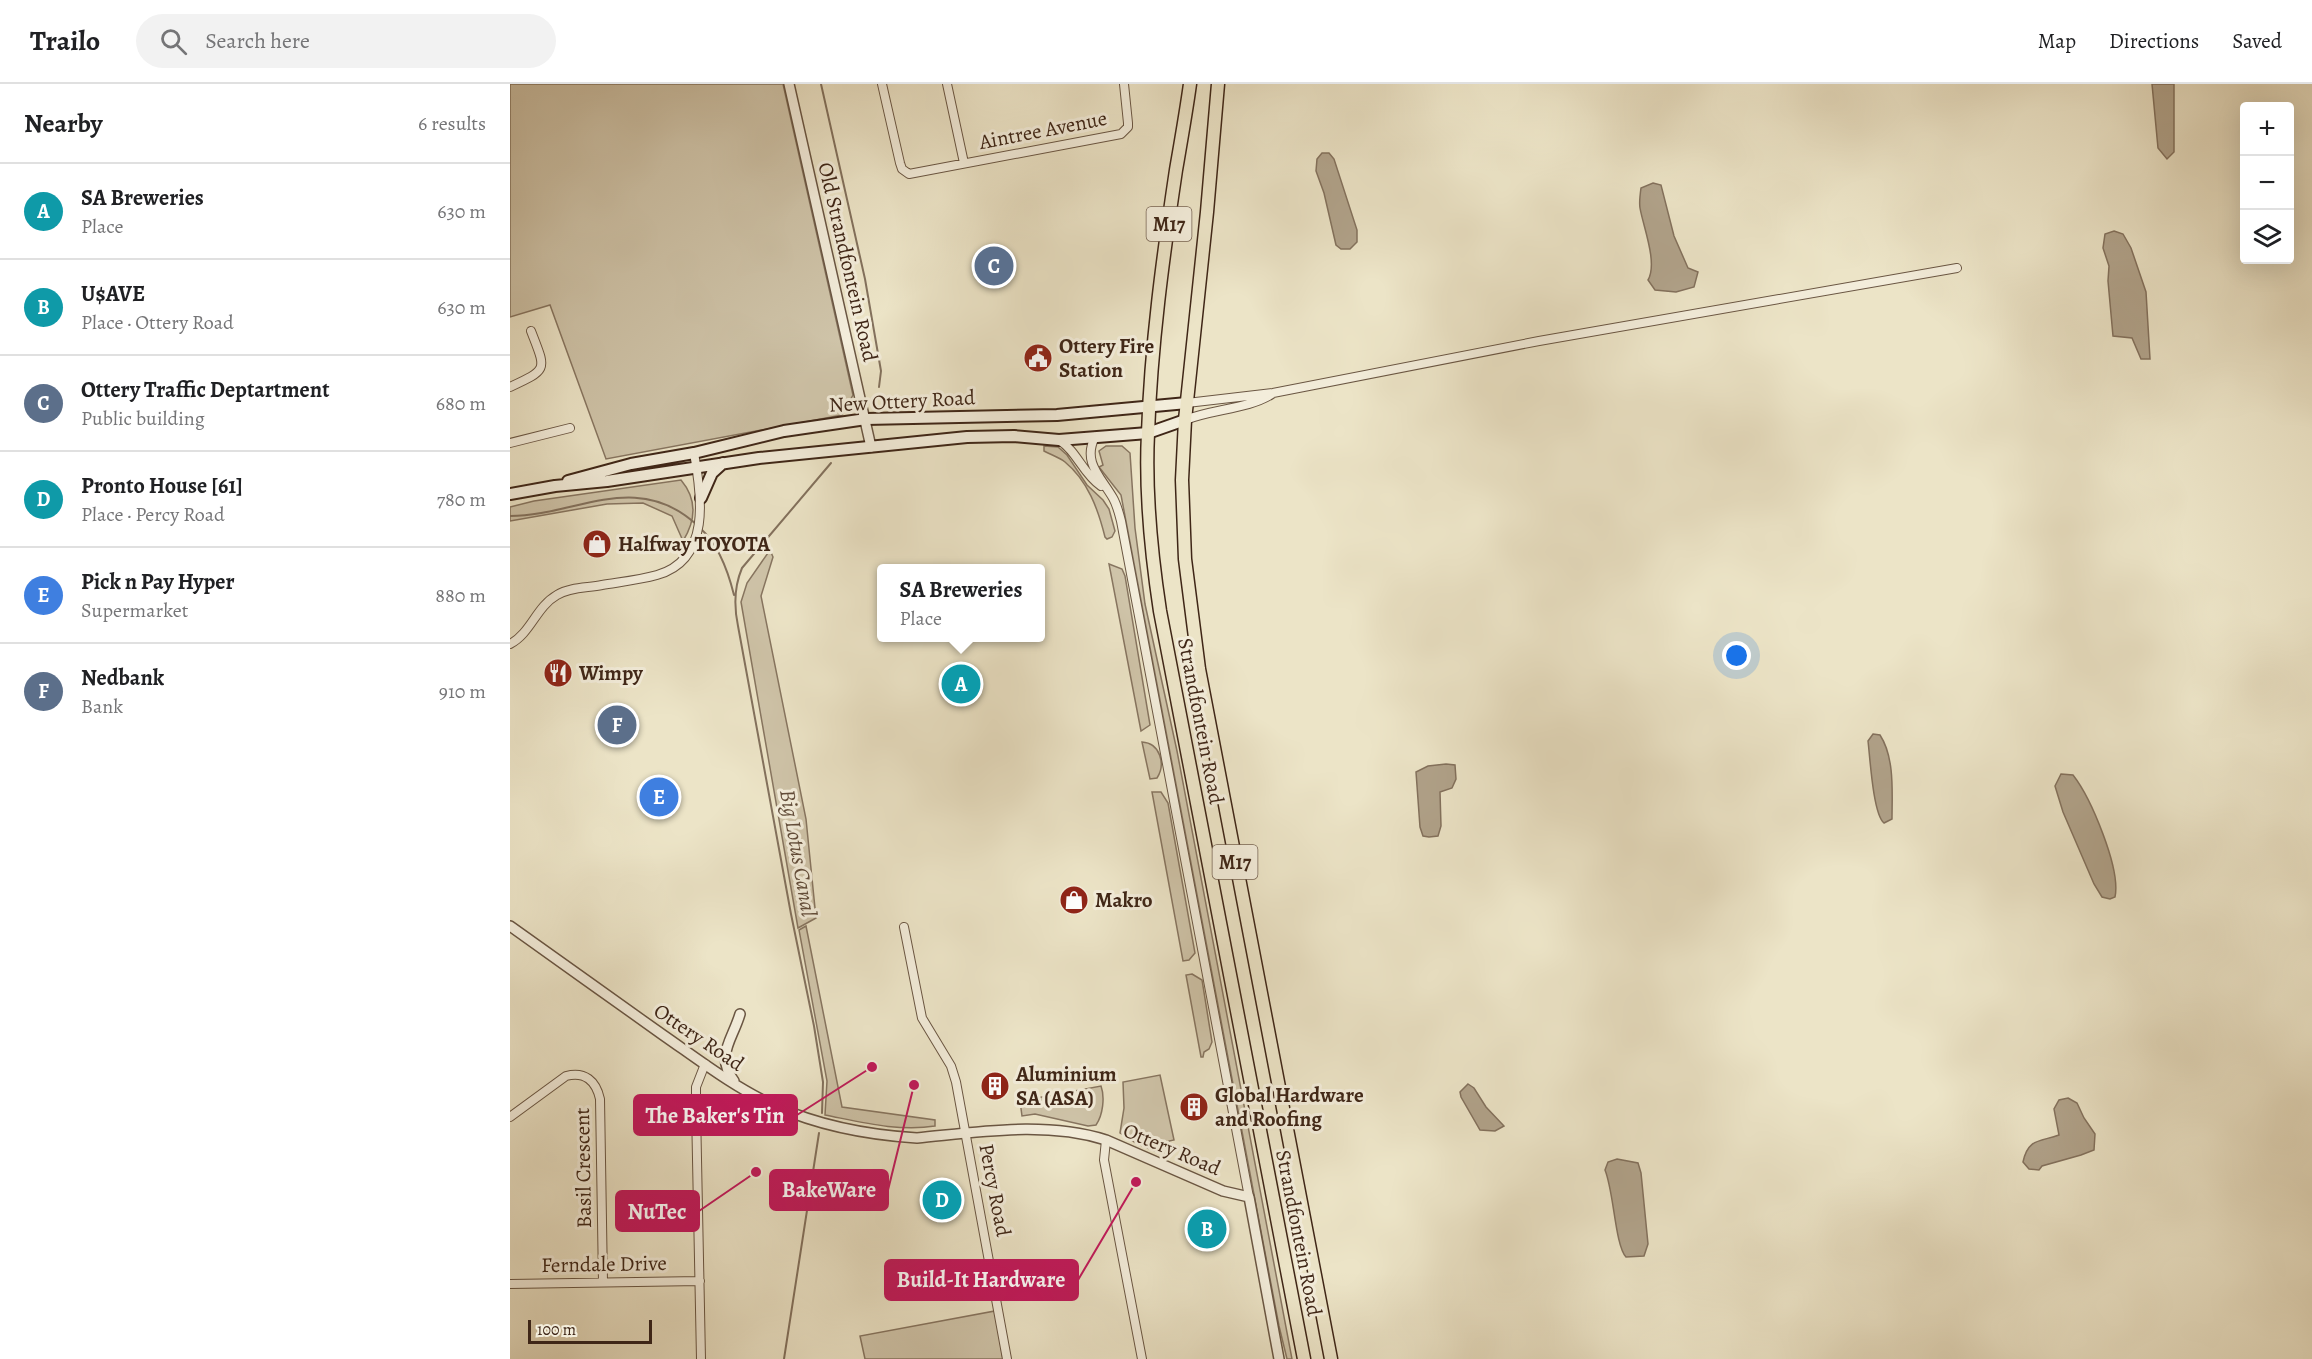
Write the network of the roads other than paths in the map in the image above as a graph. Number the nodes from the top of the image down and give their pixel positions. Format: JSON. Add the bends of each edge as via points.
{"nodes":[{"id":1,"x":789,"y":84,"type":"edge"},
{"id":2,"x":882,"y":84,"type":"edge"},
{"id":3,"x":947,"y":84,"type":"edge"},
{"id":4,"x":1124,"y":84,"type":"edge"},
{"id":5,"x":1190,"y":84,"type":"edge"},
{"id":6,"x":1218,"y":84,"type":"edge"},
{"id":7,"x":964,"y":163,"type":"junction"},
{"id":8,"x":1957,"y":268,"type":"dead end"},
{"id":9,"x":531,"y":331,"type":"dead end"},
{"id":10,"x":510,"y":387,"type":"edge"},
{"id":11,"x":1273,"y":393,"type":"junction"},
{"id":12,"x":1187,"y":403,"type":"junction"},
{"id":13,"x":1149,"y":407,"type":"junction"},
{"id":14,"x":866,"y":419,"type":"junction"},
{"id":15,"x":1185,"y":420,"type":"junction"},
{"id":16,"x":570,"y":428,"type":"dead end"},
{"id":17,"x":1148,"y":433,"type":"junction"},
{"id":18,"x":1095,"y":437,"type":"junction"},
{"id":19,"x":1059,"y":440,"type":"junction"},
{"id":20,"x":511,"y":441,"type":"edge"},
{"id":21,"x":871,"y":447,"type":"junction"},
{"id":22,"x":694,"y":453,"type":"junction"},
{"id":23,"x":723,"y":462,"type":"junction"},
{"id":24,"x":696,"y":466,"type":"junction"},
{"id":25,"x":555,"y":486,"type":"junction"},
{"id":26,"x":1105,"y":488,"type":"junction"},
{"id":27,"x":510,"y":494,"type":"edge"},
{"id":28,"x":701,"y":498,"type":"junction"},
{"id":29,"x":510,"y":644,"type":"edge"},
{"id":30,"x":510,"y":926,"type":"edge"},
{"id":31,"x":904,"y":927,"type":"dead end"},
{"id":32,"x":740,"y":1014,"type":"dead end"},
{"id":33,"x":705,"y":1064,"type":"junction"},
{"id":34,"x":737,"y":1085,"type":"junction"},
{"id":35,"x":510,"y":1117,"type":"edge"},
{"id":36,"x":966,"y":1134,"type":"junction"},
{"id":37,"x":1106,"y":1140,"type":"junction"},
{"id":38,"x":1249,"y":1197,"type":"junction"},
{"id":39,"x":700,"y":1281,"type":"junction"},
{"id":40,"x":603,"y":1282,"type":"junction"},
{"id":41,"x":510,"y":1284,"type":"edge"},
{"id":42,"x":702,"y":1359,"type":"edge"},
{"id":43,"x":1007,"y":1359,"type":"edge"},
{"id":44,"x":1142,"y":1359,"type":"edge"},
{"id":45,"x":1279,"y":1359,"type":"edge"},
{"id":46,"x":1304,"y":1359,"type":"edge"},
{"id":47,"x":1330,"y":1359,"type":"edge"}],
"edges":[{"from":1,"to":14,"type":"street","name":"Old Strandfontein Road"},
{"from":2,"to":7,"type":"street","via":[[905,173]]},
{"from":3,"to":7,"type":"street","name":"Aintree Avenue"},
{"from":4,"to":7,"type":"street","name":"Aintree Avenue","via":[[1128,127],[1121,134]]},
{"from":5,"to":13,"type":"main road","name":"Strandfontein Road","number":"M17","via":[[1171,206]]},
{"from":6,"to":12,"type":"main road","name":"Strandfontein Road","number":"M17"},
{"from":8,"to":11,"type":"street","via":[[1539,341]]},
{"from":9,"to":10,"type":"street","via":[[542,360],[541,370]]},
{"from":11,"to":12,"type":"street"},
{"from":11,"to":15,"type":"street","via":[[1263,400]]},
{"from":12,"to":13,"type":"main road","name":"New Ottery Road"},
{"from":12,"to":15,"type":"main road","name":"Strandfontein Road","number":"M17"},
{"from":13,"to":14,"type":"main road","name":"New Ottery Road","via":[[1057,415]]},
{"from":13,"to":17,"type":"main road","name":"Strandfontein Road","number":"M17"},
{"from":14,"to":21,"type":"street","name":"Old Strandfontein Road"},
{"from":14,"to":22,"type":"main road","name":"New Ottery Road","via":[[784,431]]},
{"from":15,"to":17,"type":"main road","name":"New Ottery Road"},
{"from":15,"to":47,"type":"main road","name":"Strandfontein Road","number":"M17","via":[[1185,559],[1198,669]]},
{"from":16,"to":20,"type":"street"},
{"from":17,"to":18,"type":"main road","name":"New Ottery Road"},
{"from":17,"to":46,"type":"main road","name":"Strandfontein Road","number":"M17","via":[[1150,525],[1160,611]]},
{"from":18,"to":19,"type":"main road","name":"New Ottery Road"},
{"from":18,"to":26,"type":"street","name":"Strandfontein Road","via":[[1090,459]]},
{"from":19,"to":21,"type":"main road","name":"New Ottery Road","via":[[993,436]]},
{"from":19,"to":26,"type":"street","name":"Strandfontein Road","via":[[1092,479]]},
{"from":21,"to":23,"type":"main road","name":"New Ottery Road"},
{"from":22,"to":24,"type":"street"},
{"from":22,"to":25,"type":"main road","name":"New Ottery Road","via":[[631,464]]},
{"from":23,"to":24,"type":"main road","name":"New Ottery Road"},
{"from":23,"to":28,"type":"main road","via":[[712,473]]},
{"from":24,"to":25,"type":"main road","name":"New Ottery Road"},
{"from":24,"to":28,"type":"street"},
{"from":25,"to":27,"type":"main road","name":"New Ottery Road"},
{"from":26,"to":38,"type":"street","name":"Strandfontein Road","via":[[1121,520]]},
{"from":28,"to":29,"type":"street","via":[[696,534],[680,564],[657,575],[556,595],[542,606],[524,634]]},
{"from":30,"to":33,"type":"street","name":"Ottery Road"},
{"from":31,"to":36,"type":"street","name":"Percy Road","via":[[922,1018],[954,1073]]},
{"from":32,"to":34,"type":"street","via":[[724,1057],[726,1069]]},
{"from":33,"to":34,"type":"street","name":"Ottery Road"},
{"from":33,"to":39,"type":"street","via":[[696,1087]]},
{"from":34,"to":36,"type":"street","name":"Ottery Road","via":[[775,1106],[857,1132],[917,1138]]},
{"from":35,"to":40,"type":"street","name":"Basil Crescent","via":[[566,1076],[589,1077],[598,1090]]},
{"from":36,"to":37,"type":"street","name":"Ottery Road","via":[[1043,1129]]},
{"from":36,"to":43,"type":"street","name":"Percy Road"},
{"from":37,"to":38,"type":"street","name":"Ottery Road","via":[[1223,1191]]},
{"from":37,"to":44,"type":"street","via":[[1104,1160]]},
{"from":38,"to":45,"type":"street"},
{"from":39,"to":40,"type":"street","name":"Ferndale Drive"},
{"from":39,"to":42,"type":"street"},
{"from":40,"to":41,"type":"street","name":"Ferndale Drive"}]}
